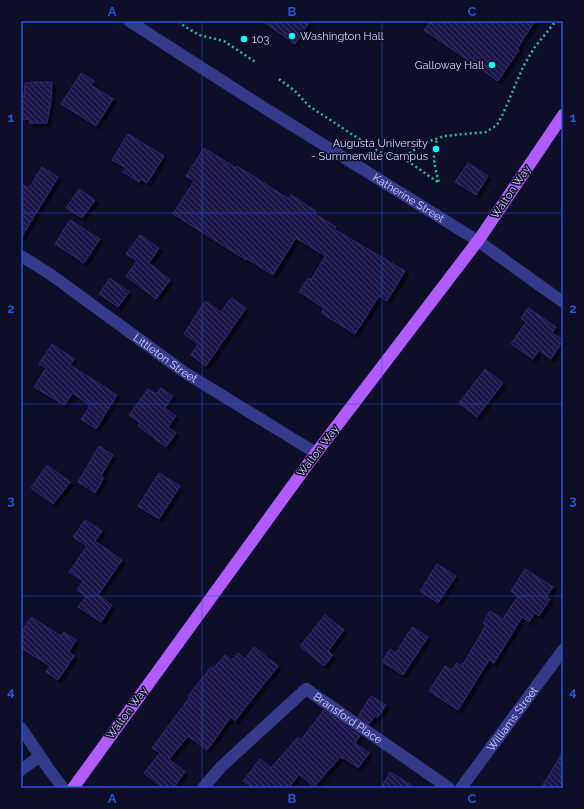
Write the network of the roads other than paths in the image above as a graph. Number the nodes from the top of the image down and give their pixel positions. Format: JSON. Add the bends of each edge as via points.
{"nodes":[{"id":1,"x":129,"y":21,"type":"edge"},
{"id":2,"x":563,"y":115,"type":"edge"},
{"id":3,"x":478,"y":241,"type":"junction"},
{"id":4,"x":21,"y":256,"type":"edge"},
{"id":5,"x":563,"y":302,"type":"edge"},
{"id":6,"x":316,"y":453,"type":"junction"},
{"id":7,"x":563,"y":650,"type":"edge"},
{"id":8,"x":21,"y":728,"type":"edge"},
{"id":9,"x":40,"y":756,"type":"junction"},
{"id":10,"x":21,"y":770,"type":"edge"},
{"id":11,"x":63,"y":788,"type":"edge"},
{"id":12,"x":73,"y":788,"type":"edge"},
{"id":13,"x":203,"y":788,"type":"edge"},
{"id":14,"x":449,"y":788,"type":"edge"},
{"id":15,"x":461,"y":788,"type":"edge"}],
"edges":[{"from":1,"to":3,"type":"street","name":"Katherine Street"},
{"from":2,"to":3,"type":"main road","name":"Walton Way"},
{"from":3,"to":5,"type":"street","name":"Katherine Street"},
{"from":3,"to":6,"type":"main road","name":"Walton Way"},
{"from":4,"to":6,"type":"street","name":"Littleton Street","via":[[50,274],[184,372]]},
{"from":6,"to":12,"type":"main road","name":"Walton Way"},
{"from":7,"to":15,"type":"street","name":"Williams Street"},
{"from":8,"to":9,"type":"street"},
{"from":9,"to":10,"type":"street"},
{"from":9,"to":11,"type":"street"},
{"from":13,"to":14,"type":"street","name":"Bransford Place","via":[[221,767],[306,689]]}]}
